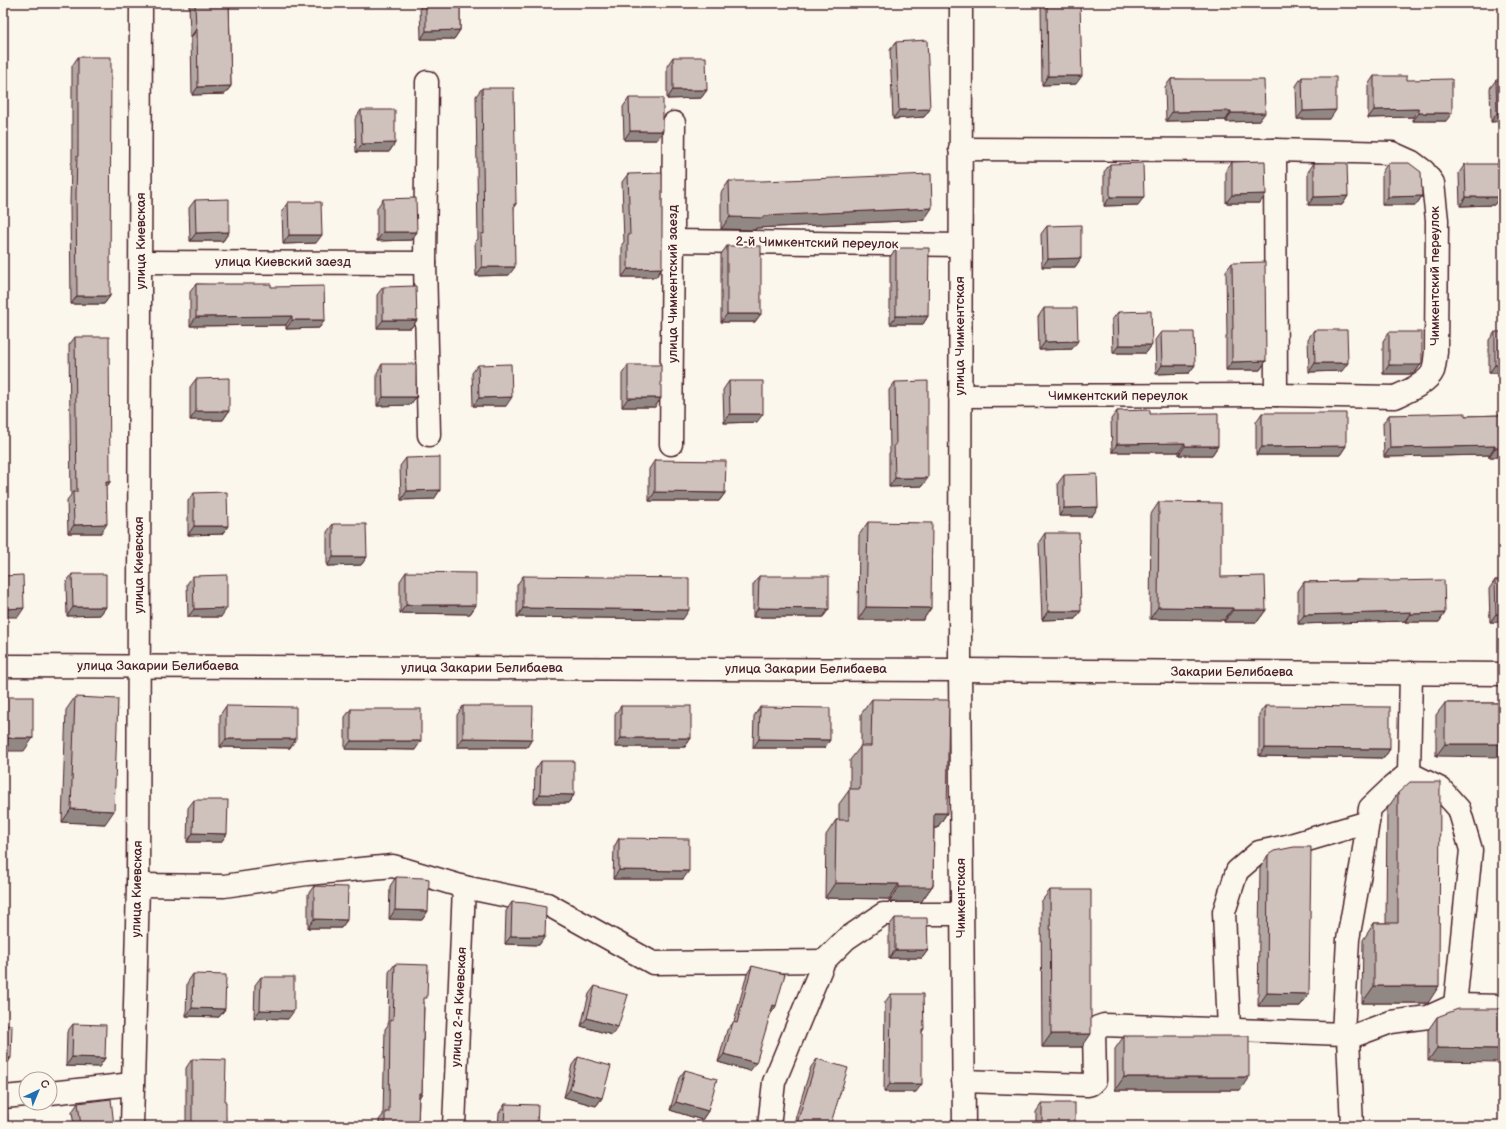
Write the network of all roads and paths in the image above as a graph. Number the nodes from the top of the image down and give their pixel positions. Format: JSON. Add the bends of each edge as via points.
{"nodes":[{"id":1,"x":141,"y":3,"type":"edge"},
{"id":2,"x":961,"y":3,"type":"edge"},
{"id":3,"x":427,"y":82,"type":"dead end"},
{"id":4,"x":674,"y":123,"type":"dead end"},
{"id":5,"x":960,"y":149,"type":"junction"},
{"id":6,"x":1275,"y":150,"type":"junction"},
{"id":7,"x":673,"y":241,"type":"junction"},
{"id":8,"x":960,"y":245,"type":"junction"},
{"id":9,"x":141,"y":262,"type":"junction"},
{"id":10,"x":425,"y":263,"type":"junction"},
{"id":11,"x":1276,"y":395,"type":"junction"},
{"id":12,"x":960,"y":396,"type":"junction"},
{"id":13,"x":430,"y":435,"type":"dead end"},
{"id":14,"x":671,"y":444,"type":"dead end"},
{"id":15,"x":3,"y":666,"type":"edge"},
{"id":16,"x":138,"y":666,"type":"junction"},
{"id":17,"x":960,"y":670,"type":"junction"},
{"id":18,"x":1411,"y":673,"type":"junction"},
{"id":19,"x":1503,"y":674,"type":"edge"},
{"id":20,"x":1409,"y":773,"type":"junction"},
{"id":21,"x":1368,"y":822,"type":"junction"},
{"id":22,"x":138,"y":885,"type":"junction"},
{"id":23,"x":464,"y":887,"type":"junction"},
{"id":24,"x":961,"y":914,"type":"junction"},
{"id":25,"x":824,"y":961,"type":"junction"},
{"id":26,"x":1455,"y":1005,"type":"junction"},
{"id":27,"x":1503,"y":1006,"type":"edge"},
{"id":28,"x":1229,"y":1030,"type":"junction"},
{"id":29,"x":1345,"y":1036,"type":"junction"},
{"id":30,"x":963,"y":1081,"type":"junction"},
{"id":31,"x":132,"y":1084,"type":"junction"},
{"id":32,"x":58,"y":1092,"type":"edge"},
{"id":33,"x":18,"y":1096,"type":"edge"},
{"id":34,"x":3,"y":1098,"type":"edge"},
{"id":35,"x":132,"y":1126,"type":"edge"},
{"id":36,"x":454,"y":1126,"type":"edge"},
{"id":37,"x":769,"y":1126,"type":"edge"},
{"id":38,"x":964,"y":1126,"type":"edge"},
{"id":39,"x":1352,"y":1126,"type":"edge"}],
"edges":[{"from":1,"to":9,"type":"street","name":"улица Киевская"},
{"from":2,"to":5,"type":"street","name":"улица Чимкентская"},
{"from":3,"to":10,"type":"street"},
{"from":4,"to":7,"type":"street","name":"улица Чимкентский заезд"},
{"from":5,"to":6,"type":"street","name":"Чимкентский переулок"},
{"from":5,"to":8,"type":"street","name":"улица Чимкентская"},
{"from":6,"to":11,"type":"street"},
{"from":6,"to":11,"type":"street","name":"Чимкентский переулок","via":[[1392,153],[1412,162],[1424,171],[1433,183],[1437,220],[1436,352],[1432,372],[1423,382],[1395,397]]},
{"from":7,"to":8,"type":"street","name":"2-й Чимкентский переулок"},
{"from":7,"to":14,"type":"street","name":"улица Чимкентский заезд"},
{"from":8,"to":12,"type":"street","name":"улица Чимкентская"},
{"from":9,"to":10,"type":"street","name":"улица Киевский заезд"},
{"from":9,"to":16,"type":"street","name":"улица Киевская"},
{"from":10,"to":13,"type":"street"},
{"from":11,"to":12,"type":"street","name":"Чимкентский переулок"},
{"from":12,"to":17,"type":"street","name":"улица Чимкентская"},
{"from":15,"to":16,"type":"street","name":"улица Закарии Белибаева"},
{"from":16,"to":17,"type":"street","name":"улица Закарии Белибаева"},
{"from":16,"to":22,"type":"street","name":"улица Киевская"},
{"from":17,"to":18,"type":"street","name":"Закарии Белибаева"},
{"from":17,"to":24,"type":"street","name":"Чимкентская"},
{"from":18,"to":19,"type":"street","name":"Закарии Белибаева"},
{"from":18,"to":20,"type":"street"},
{"from":20,"to":21,"type":"street","via":[[1370,808]]},
{"from":20,"to":26,"type":"street","via":[[1441,789],[1459,809],[1471,850]]},
{"from":21,"to":28,"type":"street","via":[[1259,852],[1237,870],[1224,912]]},
{"from":21,"to":29,"type":"street","via":[[1348,939]]},
{"from":22,"to":23,"type":"street","via":[[224,886],[307,874],[393,866]]},
{"from":22,"to":31,"type":"street","name":"улица Киевская"},
{"from":23,"to":25,"type":"street","via":[[547,904],[653,963]]},
{"from":23,"to":36,"type":"street","name":"улица 2-я Киевская"},
{"from":24,"to":25,"type":"street","via":[[883,914],[846,939]]},
{"from":24,"to":30,"type":"street","name":"Чимкентская"},
{"from":25,"to":37,"type":"street","via":[[774,1082]]},
{"from":26,"to":27,"type":"street"},
{"from":26,"to":29,"type":"street","via":[[1428,1017],[1390,1022]]},
{"from":28,"to":29,"type":"street"},
{"from":28,"to":30,"type":"street","via":[[1104,1025],[1094,1031],[1095,1080],[1092,1084]]},
{"from":29,"to":39,"type":"street"},
{"from":30,"to":38,"type":"street","name":"Чимкентская"},
{"from":31,"to":32,"type":"street"},
{"from":31,"to":35,"type":"street","name":"улица Киевская"},
{"from":33,"to":34,"type":"street"}]}
